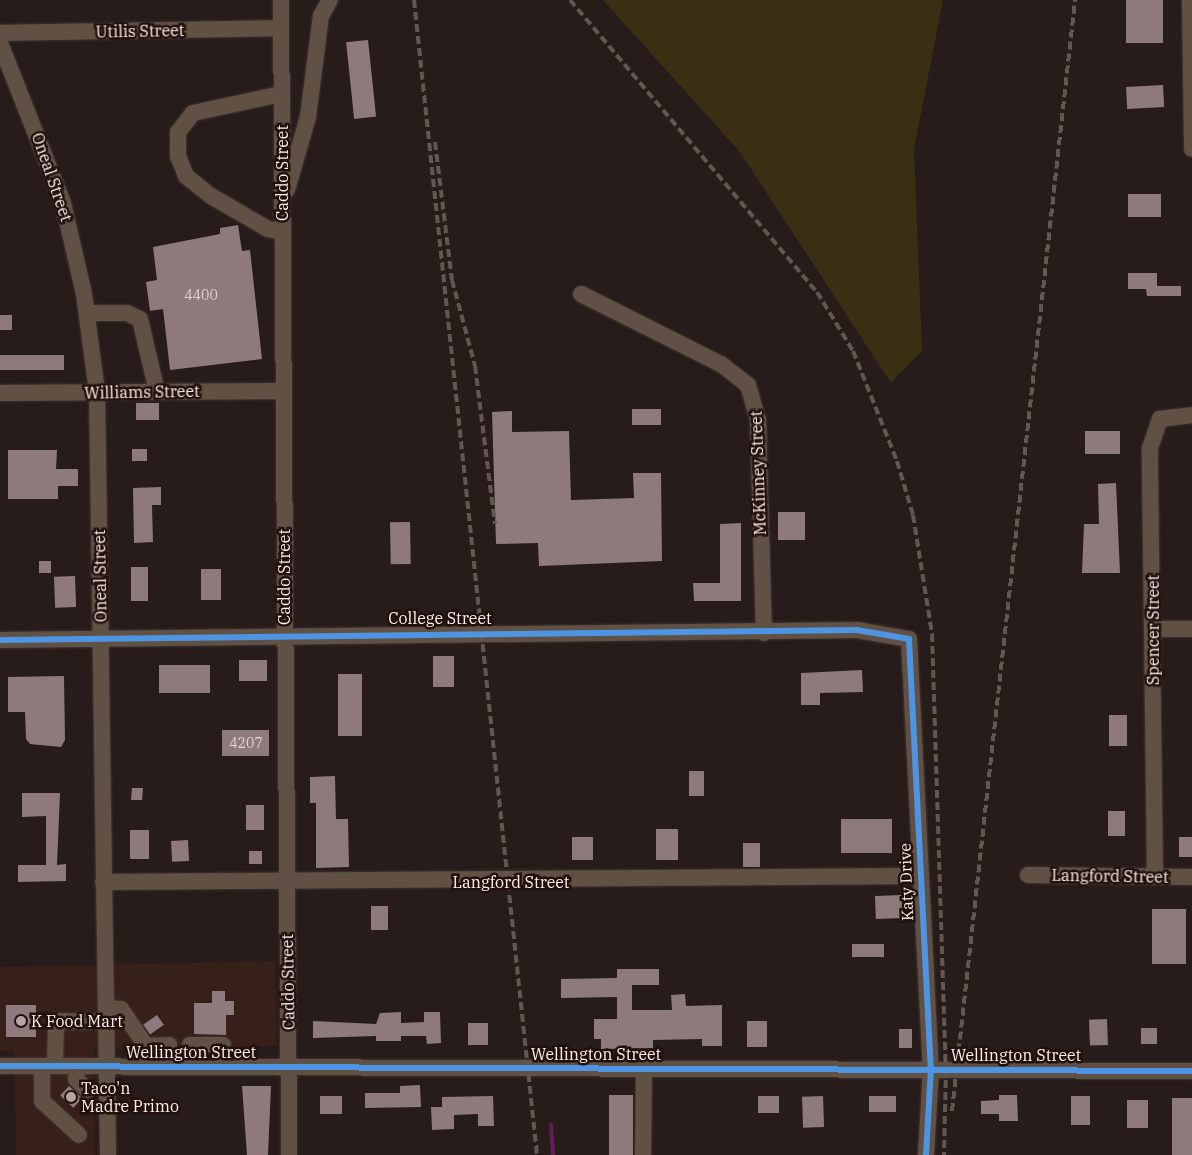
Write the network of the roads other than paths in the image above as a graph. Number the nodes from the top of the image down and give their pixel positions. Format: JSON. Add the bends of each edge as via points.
{"nodes":[{"id":1,"x":280,"y":0,"type":"edge"},
{"id":2,"x":330,"y":0,"type":"edge"},
{"id":3,"x":1190,"y":0,"type":"edge"},
{"id":4,"x":281,"y":28,"type":"junction"},
{"id":5,"x":0,"y":34,"type":"edge"},
{"id":6,"x":0,"y":43,"type":"edge"},
{"id":7,"x":1191,"y":70,"type":"edge"},
{"id":8,"x":281,"y":94,"type":"junction"},
{"id":9,"x":1192,"y":149,"type":"edge"},
{"id":10,"x":282,"y":209,"type":"junction"},
{"id":11,"x":282,"y":232,"type":"junction"},
{"id":12,"x":581,"y":294,"type":"dead end"},
{"id":13,"x":88,"y":314,"type":"junction"},
{"id":14,"x":284,"y":390,"type":"junction"},
{"id":15,"x":97,"y":392,"type":"junction"},
{"id":16,"x":157,"y":392,"type":"junction"},
{"id":17,"x":0,"y":393,"type":"edge"},
{"id":18,"x":1192,"y":415,"type":"edge"},
{"id":19,"x":1154,"y":629,"type":"junction"},
{"id":20,"x":1192,"y":629,"type":"edge"},
{"id":21,"x":764,"y":633,"type":"junction"},
{"id":22,"x":880,"y":633,"type":"joint"},
{"id":23,"x":284,"y":634,"type":"junction"},
{"id":24,"x":101,"y":636,"type":"junction"},
{"id":25,"x":0,"y":640,"type":"edge"},
{"id":26,"x":920,"y":876,"type":"junction"},
{"id":27,"x":1028,"y":876,"type":"dead end"},
{"id":28,"x":1155,"y":877,"type":"junction"},
{"id":29,"x":1192,"y":877,"type":"edge"},
{"id":30,"x":103,"y":882,"type":"junction"},
{"id":31,"x":287,"y":882,"type":"junction"},
{"id":32,"x":106,"y":1015,"type":"junction"},
{"id":33,"x":223,"y":1044,"type":"dead end"},
{"id":34,"x":289,"y":1065,"type":"junction"},
{"id":35,"x":0,"y":1066,"type":"edge"},
{"id":36,"x":48,"y":1066,"type":"junction"},
{"id":37,"x":77,"y":1066,"type":"junction"},
{"id":38,"x":108,"y":1066,"type":"junction"},
{"id":39,"x":169,"y":1066,"type":"junction"},
{"id":40,"x":190,"y":1066,"type":"junction"},
{"id":41,"x":644,"y":1067,"type":"junction"},
{"id":42,"x":931,"y":1068,"type":"junction"},
{"id":43,"x":1192,"y":1071,"type":"edge"},
{"id":44,"x":87,"y":1090,"type":"dead end"},
{"id":45,"x":79,"y":1135,"type":"dead end"},
{"id":46,"x":108,"y":1155,"type":"edge"},
{"id":47,"x":289,"y":1155,"type":"edge"},
{"id":48,"x":643,"y":1155,"type":"edge"},
{"id":49,"x":926,"y":1155,"type":"edge"}],
"edges":[{"from":1,"to":4,"type":"street","name":"Caddo Street"},
{"from":2,"to":10,"type":"street","via":[[321,16],[308,117]]},
{"from":3,"to":7,"type":"street"},
{"from":4,"to":5,"type":"street","name":"Utilis Street"},
{"from":4,"to":8,"type":"street","name":"Caddo Street"},
{"from":6,"to":13,"type":"street","name":"Oneal Street","via":[[63,203]]},
{"from":7,"to":9,"type":"street"},
{"from":8,"to":10,"type":"street","name":"Caddo Street"},
{"from":8,"to":11,"type":"street","via":[[193,113],[178,132],[178,156],[186,176],[211,196],[268,229]]},
{"from":10,"to":11,"type":"street","name":"Caddo Street"},
{"from":11,"to":14,"type":"street","name":"Caddo Street"},
{"from":12,"to":21,"type":"street","name":"McKinney Street","via":[[721,364],[748,385],[758,421]]},
{"from":13,"to":15,"type":"street","name":"Oneal Street"},
{"from":13,"to":16,"type":"street","via":[[126,313],[140,319]]},
{"from":14,"to":16,"type":"street","name":"Williams Street"},
{"from":14,"to":23,"type":"street","name":"Caddo Street"},
{"from":15,"to":16,"type":"street","name":"Williams Street"},
{"from":15,"to":17,"type":"street","name":"Williams Street"},
{"from":15,"to":24,"type":"street","name":"Oneal Street"},
{"from":18,"to":19,"type":"street","name":"Spencer Street","via":[[1160,419],[1151,437]]},
{"from":19,"to":20,"type":"street"},
{"from":19,"to":28,"type":"street","name":"Spencer Street"},
{"from":21,"to":22,"type":"street","name":"College Street"},
{"from":21,"to":23,"type":"street","name":"College Street"},
{"from":22,"to":26,"type":"street","name":"Katy Drive","via":[[913,642]]},
{"from":23,"to":24,"type":"street","name":"College Street"},
{"from":23,"to":31,"type":"street","name":"Caddo Street"},
{"from":24,"to":25,"type":"street","name":"College Street"},
{"from":24,"to":30,"type":"street","name":"Oneal Street"},
{"from":26,"to":31,"type":"street","name":"Langford Street"},
{"from":26,"to":42,"type":"street","name":"Katy Drive"},
{"from":27,"to":28,"type":"street","name":"Langford Street"},
{"from":28,"to":29,"type":"street","name":"Langford Street"},
{"from":30,"to":31,"type":"street","name":"Langford Street"},
{"from":30,"to":32,"type":"street","name":"Oneal Street"},
{"from":31,"to":34,"type":"street","name":"Caddo Street"},
{"from":32,"to":36,"type":"street","via":[[56,1021]]},
{"from":32,"to":38,"type":"street","name":"Oneal Street"},
{"from":32,"to":39,"type":"street","via":[[121,1009],[146,1046],[169,1045]]},
{"from":33,"to":40,"type":"street","via":[[190,1045]]},
{"from":34,"to":40,"type":"street","name":"Wellington Street"},
{"from":34,"to":41,"type":"street","name":"Wellington Street"},
{"from":34,"to":47,"type":"street","name":"Caddo Street"},
{"from":35,"to":36,"type":"street","name":"Wellington Street"},
{"from":36,"to":37,"type":"street","name":"Wellington Street"},
{"from":36,"to":45,"type":"street","via":[[42,1101]]},
{"from":37,"to":38,"type":"street","name":"Wellington Street"},
{"from":37,"to":44,"type":"street","via":[[76,1079]]},
{"from":38,"to":39,"type":"street","name":"Wellington Street"},
{"from":38,"to":46,"type":"street","name":"Oneal Street"},
{"from":39,"to":40,"type":"street","name":"Wellington Street"},
{"from":41,"to":42,"type":"street","name":"Wellington Street"},
{"from":41,"to":48,"type":"street"},
{"from":42,"to":43,"type":"street","name":"Wellington Street"},
{"from":42,"to":49,"type":"street","name":"Katy Drive"}]}
